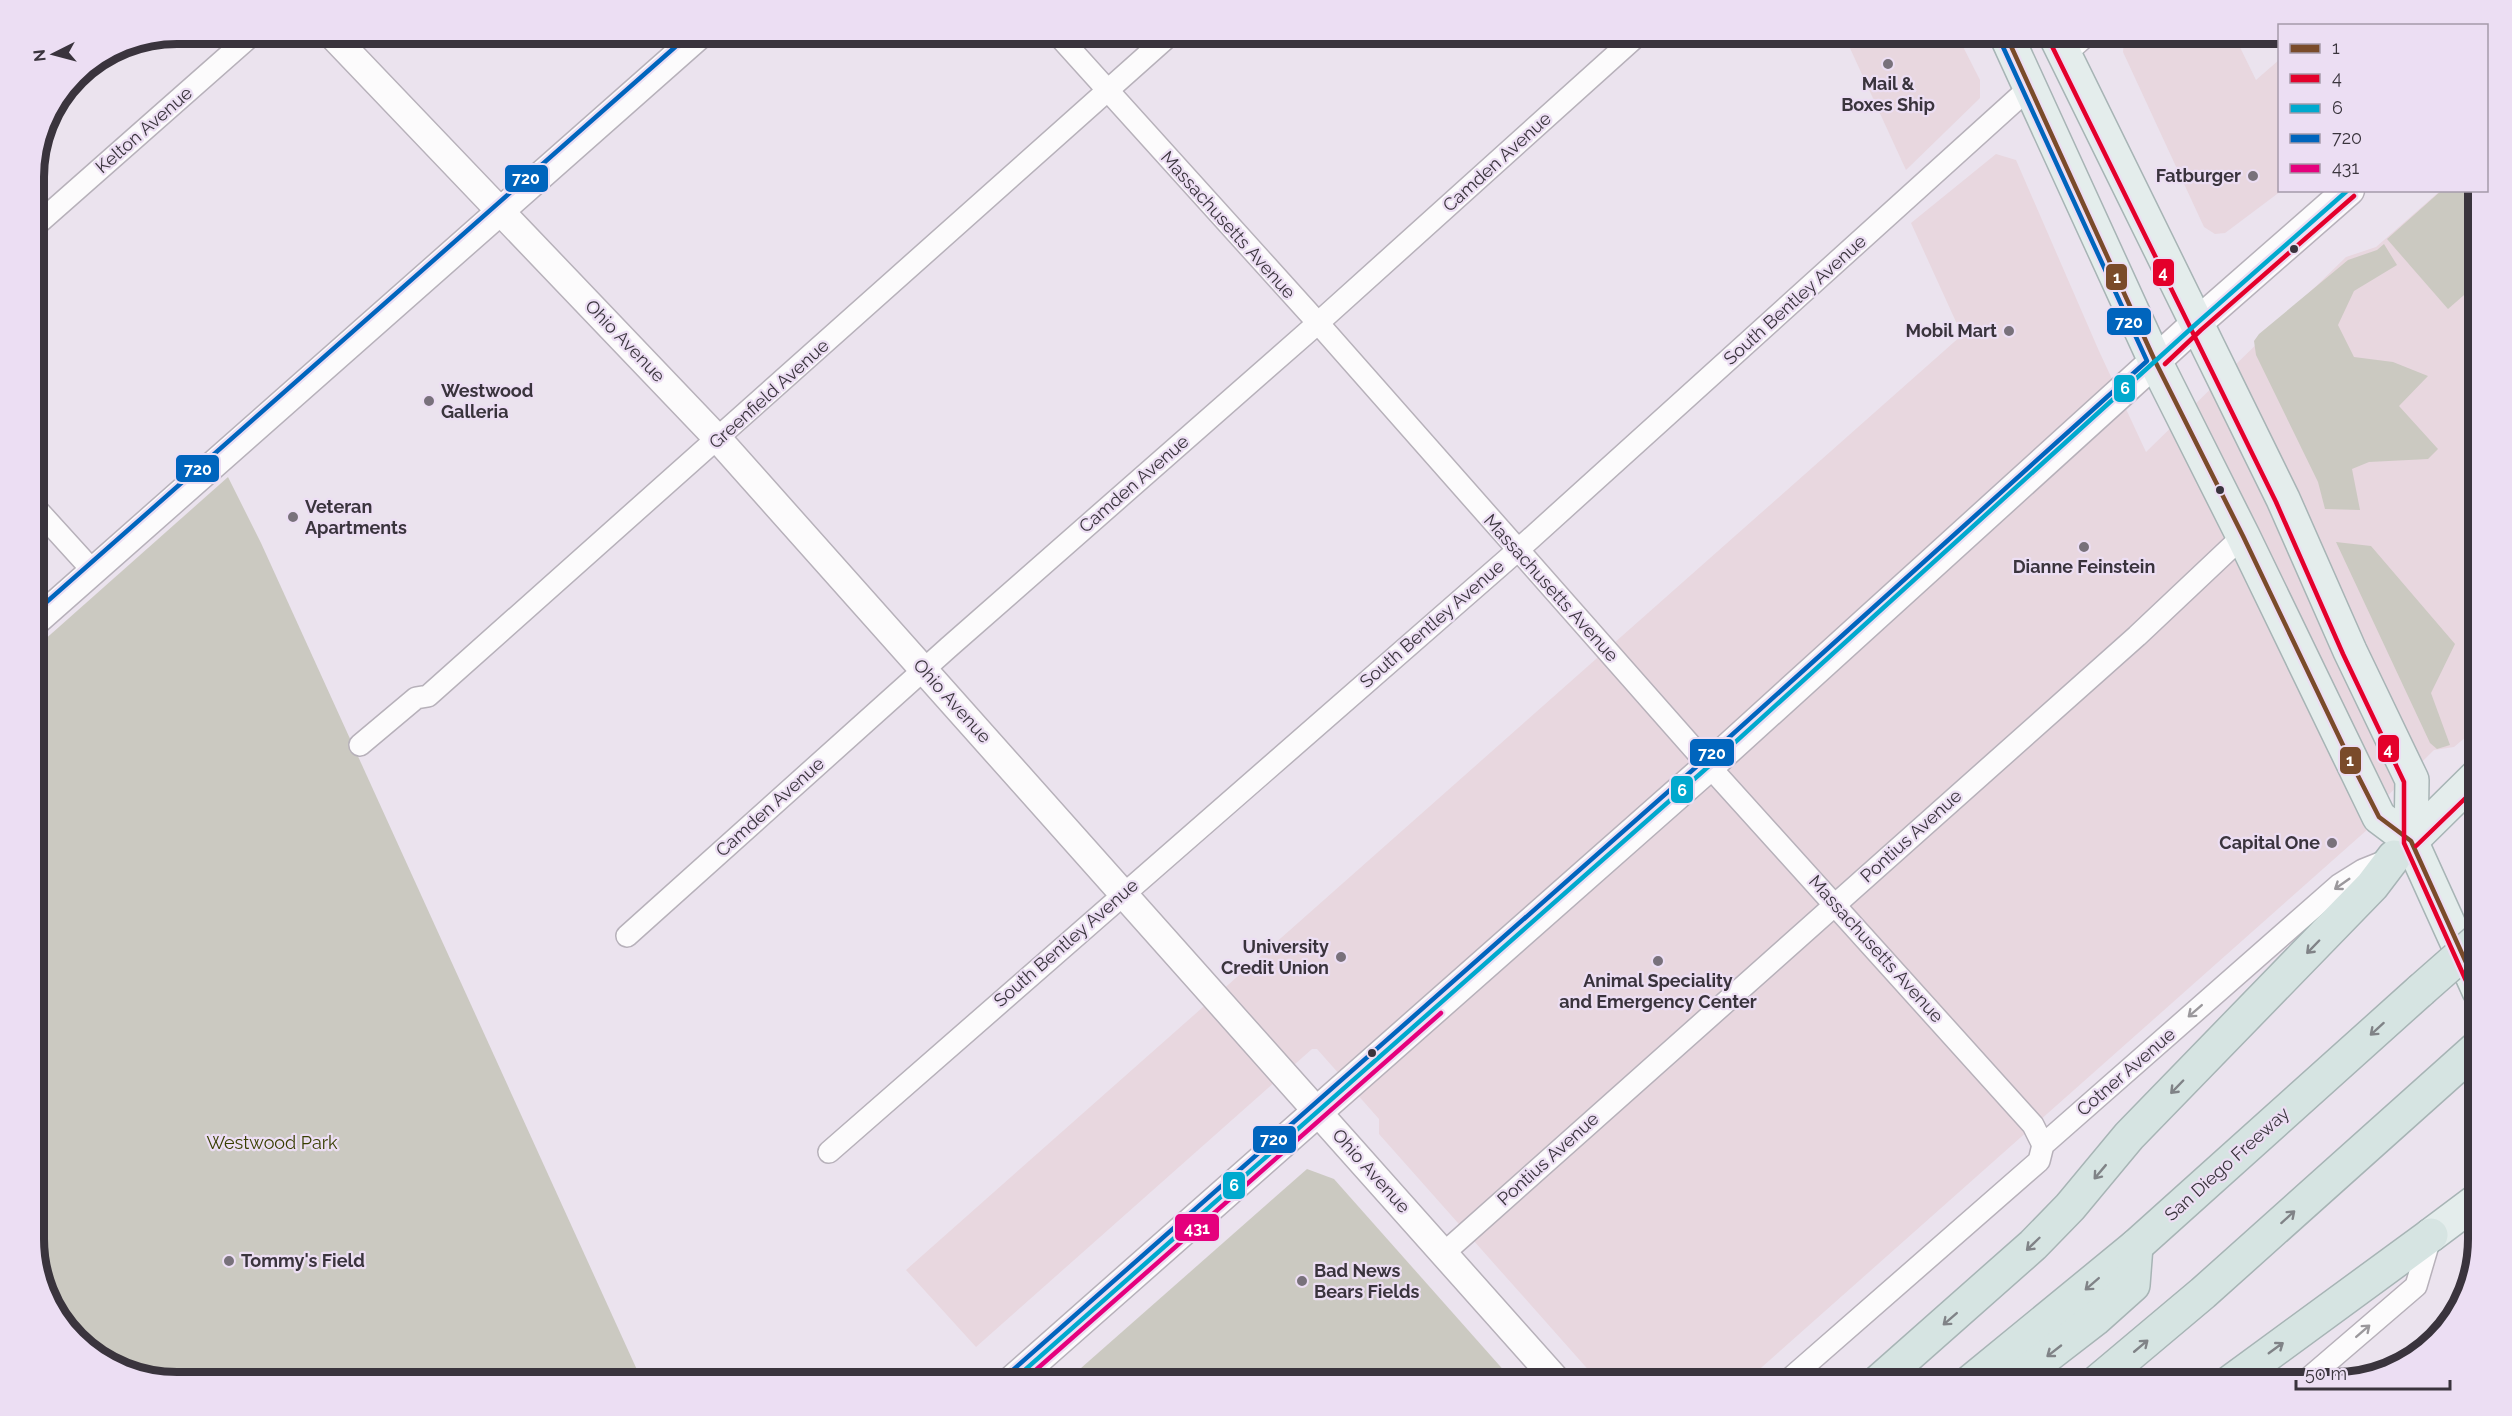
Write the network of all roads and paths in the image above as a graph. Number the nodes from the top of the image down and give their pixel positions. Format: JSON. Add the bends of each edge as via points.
{"nodes":[{"id":1,"x":242,"y":44,"type":"edge"},
{"id":2,"x":340,"y":44,"type":"edge"},
{"id":3,"x":690,"y":44,"type":"edge"},
{"id":4,"x":1066,"y":44,"type":"edge"},
{"id":5,"x":1160,"y":44,"type":"edge"},
{"id":6,"x":1628,"y":44,"type":"edge"},
{"id":7,"x":2010,"y":44,"type":"edge"},
{"id":8,"x":2059,"y":44,"type":"edge"},
{"id":9,"x":2029,"y":88,"type":"junction"},
{"id":10,"x":1107,"y":91,"type":"junction"},
{"id":11,"x":2347,"y":192,"type":"edge"},
{"id":12,"x":500,"y":212,"type":"junction"},
{"id":13,"x":44,"y":218,"type":"edge"},
{"id":14,"x":1318,"y":323,"type":"junction"},
{"id":15,"x":2196,"y":324,"type":"junction"},
{"id":16,"x":2156,"y":363,"type":"junction"},
{"id":17,"x":718,"y":438,"type":"junction"},
{"id":18,"x":44,"y":517,"type":"edge"},
{"id":19,"x":2243,"y":536,"type":"junction"},
{"id":20,"x":1518,"y":550,"type":"junction"},
{"id":21,"x":93,"y":571,"type":"junction"},
{"id":22,"x":44,"y":614,"type":"edge"},
{"id":23,"x":924,"y":669,"type":"junction"},
{"id":24,"x":360,"y":746,"type":"dead end"},
{"id":25,"x":1709,"y":766,"type":"junction"},
{"id":26,"x":2412,"y":780,"type":"junction"},
{"id":27,"x":2468,"y":785,"type":"edge"},
{"id":28,"x":2455,"y":797,"type":"junction"},
{"id":29,"x":2403,"y":849,"type":"junction"},
{"id":30,"x":1124,"y":892,"type":"junction"},
{"id":31,"x":1835,"y":904,"type":"junction"},
{"id":32,"x":627,"y":936,"type":"dead end"},
{"id":33,"x":2468,"y":949,"type":"edge"},
{"id":34,"x":2468,"y":970,"type":"edge"},
{"id":35,"x":2468,"y":1056,"type":"edge"},
{"id":36,"x":1318,"y":1112,"type":"junction"},
{"id":37,"x":2043,"y":1145,"type":"junction"},
{"id":38,"x":829,"y":1152,"type":"dead end"},
{"id":39,"x":2468,"y":1207,"type":"edge"},
{"id":40,"x":2431,"y":1234,"type":"junction"},
{"id":41,"x":2136,"y":1246,"type":"junction"},
{"id":42,"x":1444,"y":1253,"type":"junction"},
{"id":43,"x":1023,"y":1372,"type":"edge"},
{"id":44,"x":1549,"y":1372,"type":"edge"},
{"id":45,"x":1798,"y":1372,"type":"edge"},
{"id":46,"x":1890,"y":1372,"type":"edge"},
{"id":47,"x":1982,"y":1372,"type":"edge"},
{"id":48,"x":2026,"y":1372,"type":"edge"},
{"id":49,"x":2109,"y":1372,"type":"edge"},
{"id":50,"x":2244,"y":1372,"type":"edge"},
{"id":51,"x":2316,"y":1372,"type":"edge"}],
"edges":[{"from":1,"to":13,"type":"street","name":"Kelton Avenue"},
{"from":2,"to":12,"type":"street","name":"Ohio Avenue"},
{"from":3,"to":12,"type":"street"},
{"from":4,"to":10,"type":"street","name":"Massachusetts Avenue"},
{"from":5,"to":10,"type":"street","name":"Greenfield Avenue"},
{"from":6,"to":14,"type":"street","name":"Camden Avenue"},
{"from":7,"to":9,"type":"main road"},
{"from":8,"to":15,"type":"main road"},
{"from":9,"to":16,"type":"main road"},
{"from":9,"to":20,"type":"street","name":"South Bentley Avenue"},
{"from":10,"to":14,"type":"street","name":"Massachusetts Avenue"},
{"from":10,"to":17,"type":"street","name":"Greenfield Avenue"},
{"from":11,"to":15,"type":"main road"},
{"from":12,"to":17,"type":"street","name":"Ohio Avenue"},
{"from":12,"to":21,"type":"street"},
{"from":14,"to":20,"type":"street","name":"Massachusetts Avenue"},
{"from":14,"to":23,"type":"street","name":"Camden Avenue"},
{"from":15,"to":16,"type":"main road"},
{"from":15,"to":26,"type":"main road","via":[[2283,499]]},
{"from":16,"to":19,"type":"main road"},
{"from":16,"to":25,"type":"main road"},
{"from":17,"to":23,"type":"street","name":"Ohio Avenue"},
{"from":17,"to":24,"type":"street","name":"Greenfield Avenue","via":[[428,696],[416,698]]},
{"from":18,"to":21,"type":"street"},
{"from":19,"to":29,"type":"main road","via":[[2379,817]]},
{"from":19,"to":31,"type":"street","name":"Pontius Avenue"},
{"from":20,"to":25,"type":"street","name":"Massachusetts Avenue"},
{"from":20,"to":30,"type":"street","name":"South Bentley Avenue"},
{"from":21,"to":22,"type":"street"},
{"from":23,"to":30,"type":"street","name":"Ohio Avenue"},
{"from":23,"to":32,"type":"street","name":"Camden Avenue"},
{"from":25,"to":31,"type":"street","name":"Massachusetts Avenue"},
{"from":25,"to":36,"type":"main road"},
{"from":26,"to":28,"type":"main road"},
{"from":26,"to":29,"type":"main road"},
{"from":27,"to":28,"type":"main road","name":"Cotner Avenue"},
{"from":28,"to":29,"type":"main road","name":"Cotner Avenue"},
{"from":29,"to":34,"type":"main road"},
{"from":29,"to":37,"type":"street","name":"Cotner Avenue","one_way":true,"via":[[2339,885]]},
{"from":29,"to":46,"type":"highway","one_way":true,"via":[[2372,886],[2129,1137],[2070,1207]]},
{"from":30,"to":36,"type":"street","name":"Ohio Avenue"},
{"from":30,"to":38,"type":"street","name":"South Bentley Avenue"},
{"from":31,"to":37,"type":"street","name":"Massachusetts Avenue","via":[[2033,1125]]},
{"from":31,"to":42,"type":"street","name":"Pontius Avenue"},
{"from":33,"to":41,"type":"highway","name":"San Diego Freeway","one_way":true,"bridge":true},
{"from":49,"to":35,"type":"highway","one_way":true},
{"from":36,"to":42,"type":"street","name":"Ohio Avenue"},
{"from":36,"to":43,"type":"main road"},
{"from":37,"to":45,"type":"street","name":"Cotner Avenue","via":[[2039,1161]]},
{"from":39,"to":40,"type":"main road"},
{"from":50,"to":40,"type":"highway","one_way":true},
{"from":51,"to":40,"type":"street","one_way":true,"via":[[2416,1286]]},
{"from":41,"to":47,"type":"highway","name":"San Diego Freeway","one_way":true},
{"from":41,"to":48,"type":"highway","one_way":true,"via":[[2133,1285]]},
{"from":42,"to":44,"type":"street","name":"Ohio Avenue"}]}
